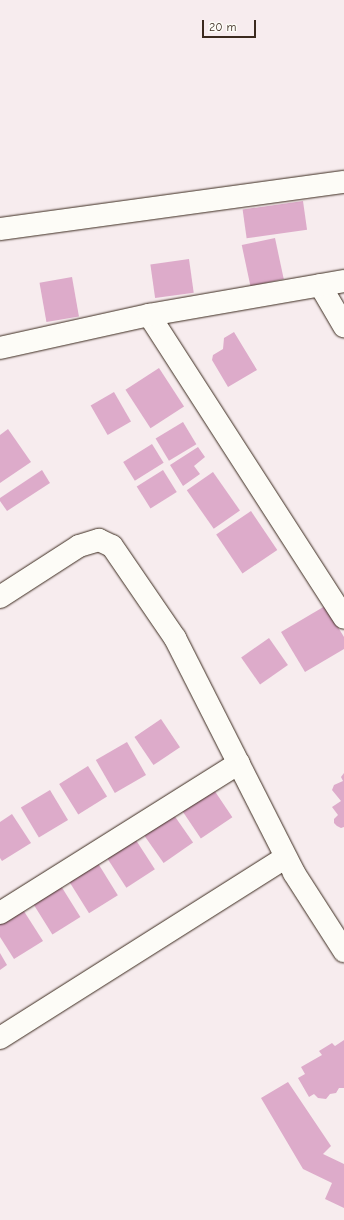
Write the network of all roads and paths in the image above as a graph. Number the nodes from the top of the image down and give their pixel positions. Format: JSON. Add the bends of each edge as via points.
{"nodes":[{"id":1,"x":344,"y":182,"type":"edge"},
{"id":2,"x":0,"y":229,"type":"edge"},
{"id":3,"x":344,"y":281,"type":"edge"},
{"id":4,"x":320,"y":285,"type":"junction"},
{"id":5,"x":149,"y":315,"type":"junction"},
{"id":6,"x":344,"y":326,"type":"edge"},
{"id":7,"x":0,"y":348,"type":"edge"},
{"id":8,"x":0,"y":597,"type":"edge"},
{"id":9,"x":344,"y":618,"type":"edge"},
{"id":10,"x":239,"y":763,"type":"junction"},
{"id":11,"x":286,"y":857,"type":"junction"},
{"id":12,"x":0,"y":913,"type":"edge"},
{"id":13,"x":344,"y":952,"type":"edge"},
{"id":14,"x":0,"y":1038,"type":"edge"}],
"edges":[{"from":1,"to":2,"type":"street"},
{"from":3,"to":4,"type":"street"},
{"from":4,"to":5,"type":"street"},
{"from":4,"to":6,"type":"street"},
{"from":5,"to":7,"type":"street"},
{"from":5,"to":9,"type":"street"},
{"from":8,"to":10,"type":"street","via":[[79,546],[99,540],[112,546],[175,638]]},
{"from":10,"to":11,"type":"street"},
{"from":10,"to":12,"type":"street"},
{"from":11,"to":13,"type":"street"},
{"from":11,"to":14,"type":"street"}]}
